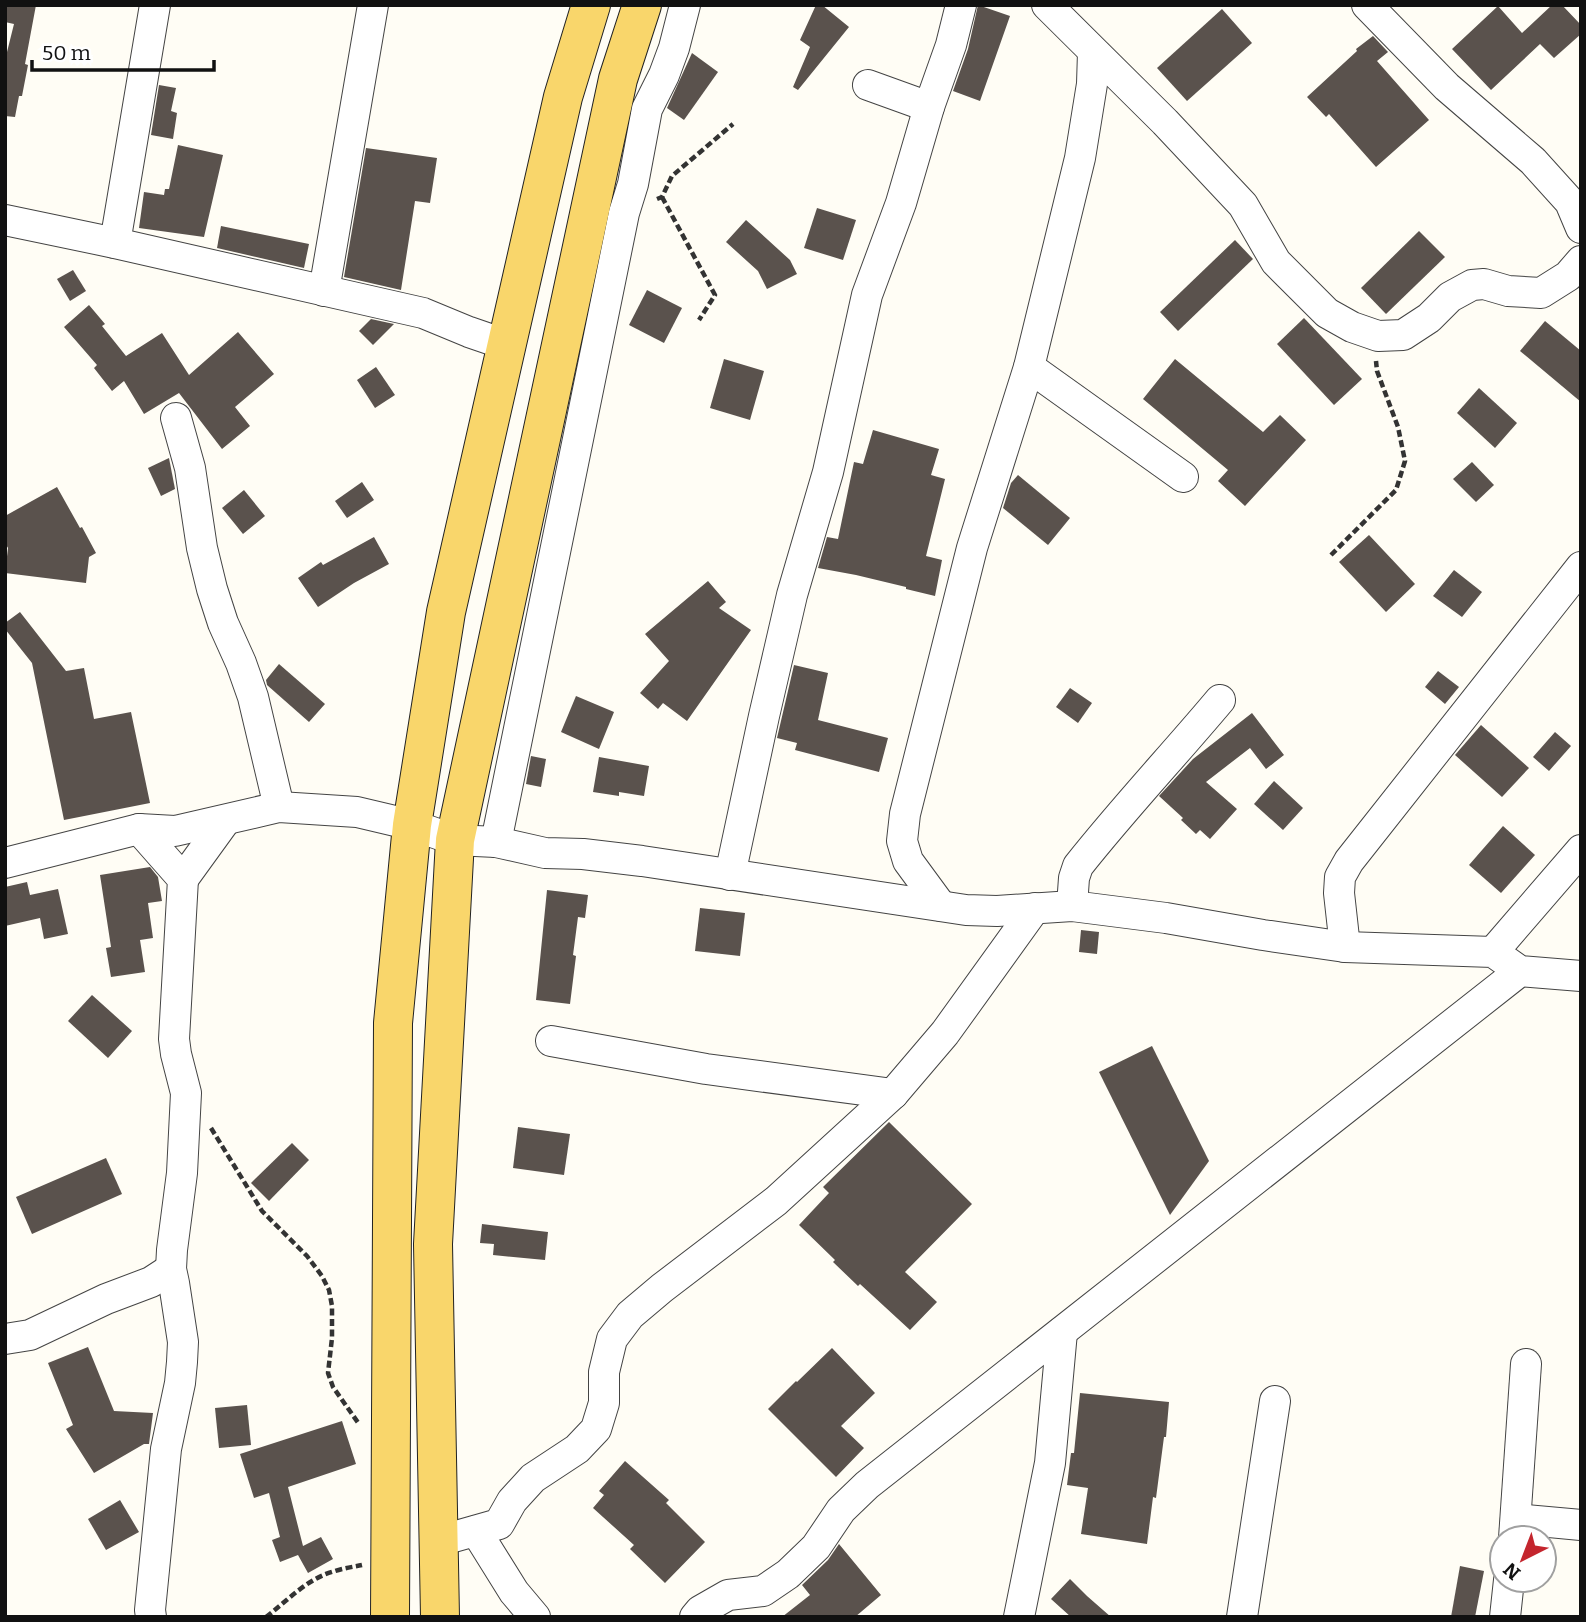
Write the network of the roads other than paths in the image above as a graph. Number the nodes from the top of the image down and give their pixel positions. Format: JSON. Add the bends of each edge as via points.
{"nodes":[{"id":1,"x":155,"y":5,"type":"edge"},
{"id":2,"x":373,"y":5,"type":"edge"},
{"id":3,"x":591,"y":5,"type":"edge"},
{"id":4,"x":642,"y":5,"type":"edge"},
{"id":5,"x":685,"y":5,"type":"edge"},
{"id":6,"x":961,"y":5,"type":"edge"},
{"id":7,"x":1047,"y":5,"type":"edge"},
{"id":8,"x":1367,"y":5,"type":"edge"},
{"id":9,"x":1093,"y":52,"type":"junction"},
{"id":10,"x":869,"y":85,"type":"dead end"},
{"id":11,"x":929,"y":107,"type":"junction"},
{"id":12,"x":5,"y":220,"type":"edge"},
{"id":13,"x":1581,"y":228,"type":"edge"},
{"id":14,"x":115,"y":243,"type":"junction"},
{"id":15,"x":1581,"y":261,"type":"edge"},
{"id":16,"x":324,"y":291,"type":"junction"},
{"id":17,"x":507,"y":345,"type":"junction"},
{"id":18,"x":1029,"y":366,"type":"junction"},
{"id":19,"x":176,"y":418,"type":"dead end"},
{"id":20,"x":1183,"y":477,"type":"dead end"},
{"id":21,"x":1581,"y":568,"type":"edge"},
{"id":22,"x":1220,"y":700,"type":"dead end"},
{"id":23,"x":279,"y":807,"type":"junction"},
{"id":24,"x":225,"y":821,"type":"junction"},
{"id":25,"x":412,"y":825,"type":"junction"},
{"id":26,"x":139,"y":829,"type":"junction"},
{"id":27,"x":455,"y":840,"type":"junction"},
{"id":28,"x":496,"y":842,"type":"junction"},
{"id":29,"x":1581,"y":850,"type":"edge"},
{"id":30,"x":5,"y":863,"type":"edge"},
{"id":31,"x":730,"y":875,"type":"junction"},
{"id":32,"x":183,"y":878,"type":"junction"},
{"id":33,"x":940,"y":906,"type":"junction"},
{"id":34,"x":1072,"y":906,"type":"junction"},
{"id":35,"x":1035,"y":908,"type":"junction"},
{"id":36,"x":1345,"y":947,"type":"junction"},
{"id":37,"x":1493,"y":952,"type":"junction"},
{"id":38,"x":1520,"y":971,"type":"junction"},
{"id":39,"x":1581,"y":976,"type":"edge"},
{"id":40,"x":551,"y":1041,"type":"dead end"},
{"id":41,"x":893,"y":1094,"type":"junction"},
{"id":42,"x":171,"y":1269,"type":"junction"},
{"id":43,"x":1062,"y":1332,"type":"junction"},
{"id":44,"x":5,"y":1339,"type":"edge"},
{"id":45,"x":1527,"y":1364,"type":"dead end"},
{"id":46,"x":1275,"y":1401,"type":"dead end"},
{"id":47,"x":1515,"y":1524,"type":"edge"},
{"id":48,"x":1581,"y":1525,"type":"edge"},
{"id":49,"x":1558,"y":1526,"type":"edge"},
{"id":50,"x":476,"y":1531,"type":"junction"},
{"id":51,"x":439,"y":1541,"type":"junction"},
{"id":52,"x":1507,"y":1594,"type":"edge"},
{"id":53,"x":1017,"y":1616,"type":"edge"},
{"id":54,"x":151,"y":1617,"type":"edge"},
{"id":55,"x":390,"y":1617,"type":"edge"},
{"id":56,"x":440,"y":1617,"type":"edge"},
{"id":57,"x":536,"y":1617,"type":"edge"},
{"id":58,"x":695,"y":1617,"type":"edge"},
{"id":59,"x":1242,"y":1617,"type":"edge"},
{"id":60,"x":1504,"y":1617,"type":"edge"}],
"edges":[{"from":1,"to":14,"type":"street"},
{"from":2,"to":16,"type":"street"},
{"from":3,"to":17,"type":"main road","via":[[563,97]]},
{"from":4,"to":27,"type":"main road","via":[[618,79]]},
{"from":5,"to":28,"type":"street","via":[[664,75],[647,109]]},
{"from":6,"to":11,"type":"street"},
{"from":7,"to":9,"type":"street"},
{"from":8,"to":13,"type":"street","via":[[1447,87],[1533,161],[1570,202]]},
{"from":9,"to":15,"type":"street","via":[[1243,205],[1284,271],[1327,313],[1352,327],[1378,336],[1403,335],[1472,285],[1541,293],[1568,276]]},
{"from":9,"to":18,"type":"street","via":[[1080,158]]},
{"from":10,"to":11,"type":"street"},
{"from":11,"to":31,"type":"street","via":[[867,295],[828,472],[792,595]]},
{"from":12,"to":14,"type":"street"},
{"from":14,"to":16,"type":"street"},
{"from":16,"to":17,"type":"street","via":[[423,313]]},
{"from":17,"to":25,"type":"main road","via":[[446,612]]},
{"from":18,"to":20,"type":"street"},
{"from":18,"to":33,"type":"street","via":[[972,548],[905,814],[902,841],[908,861]]},
{"from":19,"to":23,"type":"street","via":[[212,589],[253,697]]},
{"from":21,"to":36,"type":"street","via":[[1349,861],[1340,877],[1339,892]]},
{"from":22,"to":34,"type":"street","via":[[1077,866]]},
{"from":23,"to":24,"type":"street"},
{"from":23,"to":25,"type":"street","via":[[357,812]]},
{"from":24,"to":26,"type":"street","via":[[175,831]]},
{"from":24,"to":32,"type":"street"},
{"from":25,"to":27,"type":"street"},
{"from":25,"to":55,"type":"main road","via":[[393,1023]]},
{"from":26,"to":30,"type":"street"},
{"from":26,"to":32,"type":"street"},
{"from":27,"to":28,"type":"street"},
{"from":27,"to":51,"type":"main road","via":[[433,1244]]},
{"from":28,"to":31,"type":"street","via":[[545,853],[630,859]]},
{"from":29,"to":37,"type":"street"},
{"from":31,"to":33,"type":"street"},
{"from":32,"to":42,"type":"street","via":[[174,1039],[186,1093],[183,1173]]},
{"from":33,"to":35,"type":"street","via":[[997,911]]},
{"from":34,"to":35,"type":"street"},
{"from":34,"to":36,"type":"street"},
{"from":35,"to":41,"type":"street","via":[[945,1033]]},
{"from":36,"to":37,"type":"street"},
{"from":37,"to":38,"type":"street"},
{"from":38,"to":39,"type":"street"},
{"from":38,"to":43,"type":"street"},
{"from":40,"to":41,"type":"street","via":[[706,1069]]},
{"from":41,"to":50,"type":"street","via":[[776,1201],[631,1315],[612,1339],[596,1429],[577,1449],[533,1478],[499,1524]]},
{"from":42,"to":44,"type":"street","via":[[30,1335]]},
{"from":42,"to":54,"type":"street","via":[[182,1362],[166,1449]]},
{"from":43,"to":53,"type":"street","via":[[1051,1463]]},
{"from":43,"to":58,"type":"street","via":[[867,1485],[788,1574],[763,1591],[728,1595]]},
{"from":45,"to":47,"type":"street"},
{"from":46,"to":59,"type":"street"},
{"from":48,"to":49,"type":"street"},
{"from":50,"to":51,"type":"street"},
{"from":50,"to":57,"type":"street","via":[[514,1592]]},
{"from":51,"to":56,"type":"main road"},
{"from":52,"to":60,"type":"street"}]}
